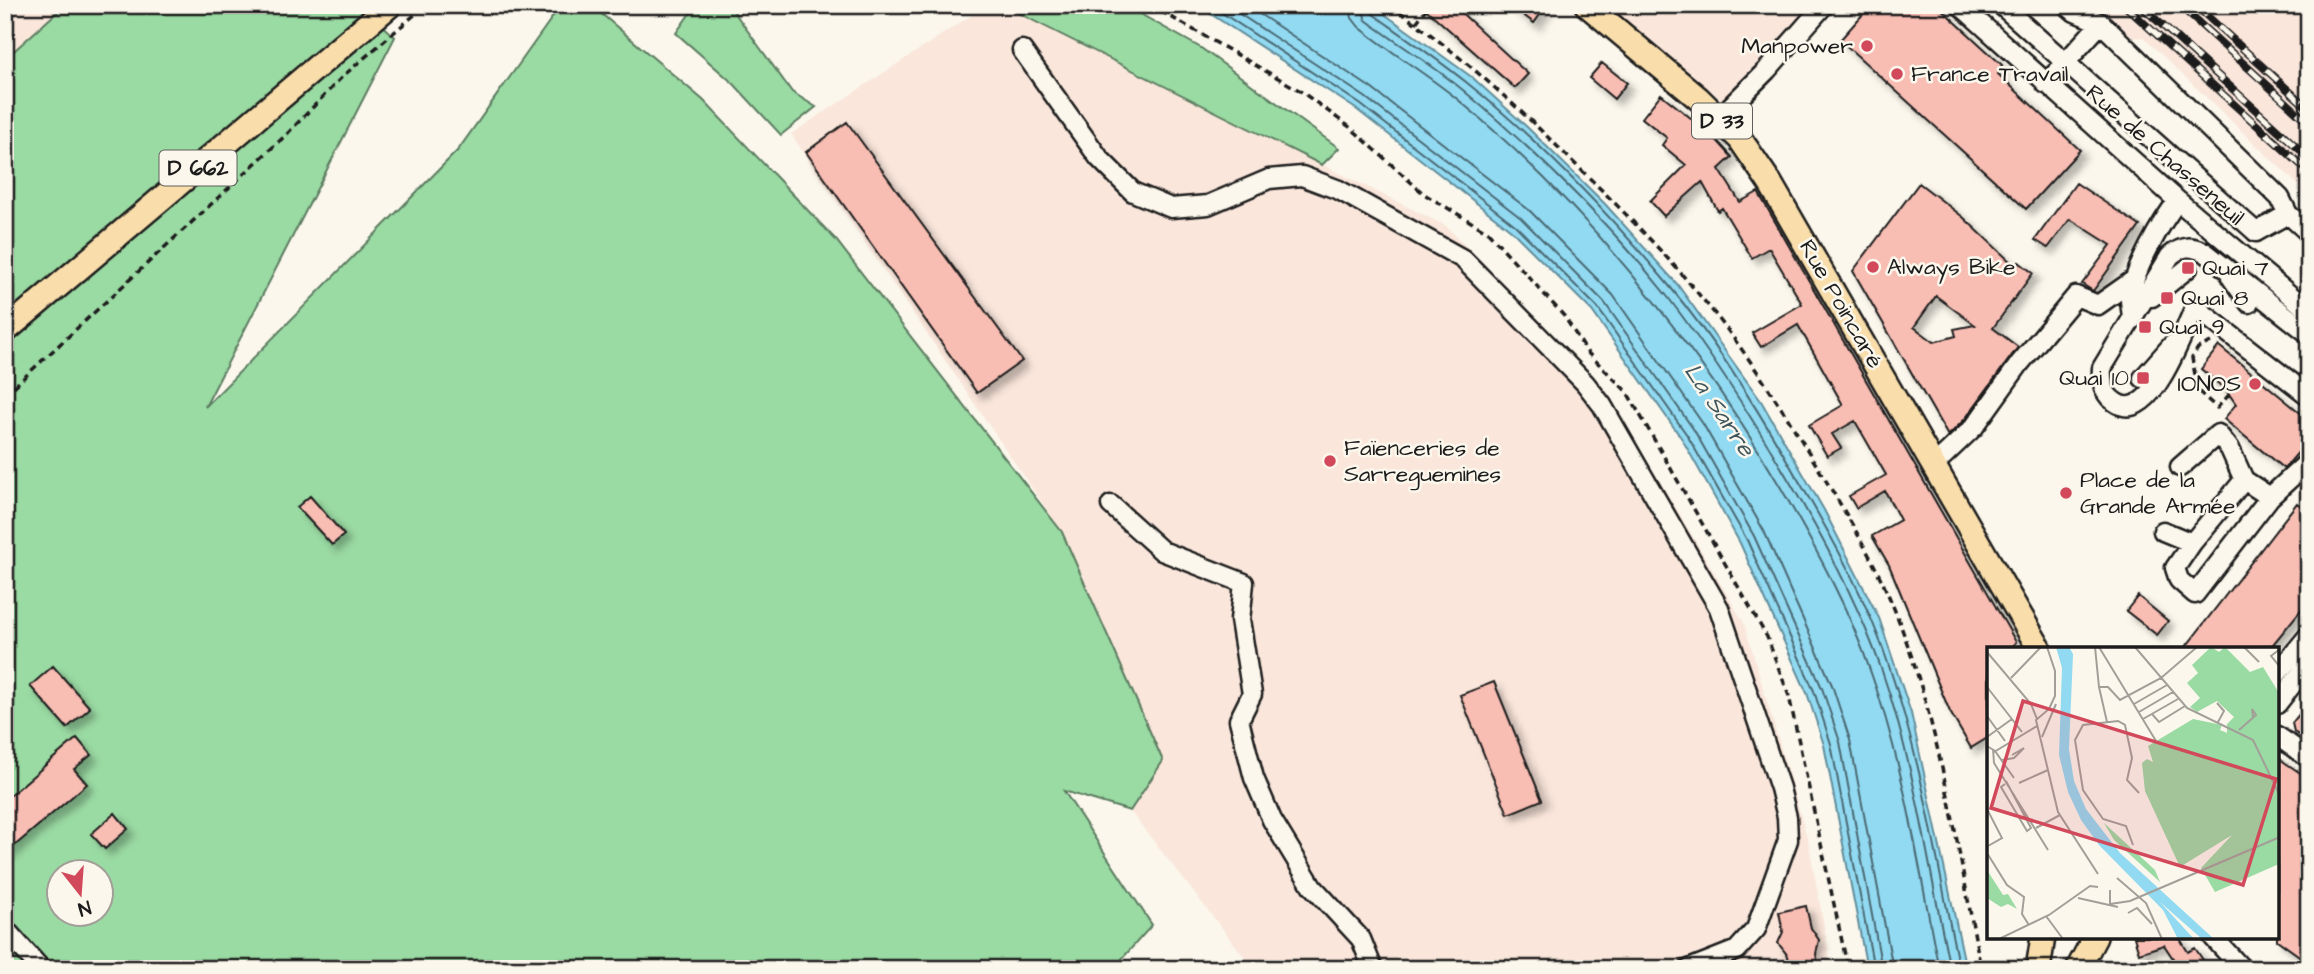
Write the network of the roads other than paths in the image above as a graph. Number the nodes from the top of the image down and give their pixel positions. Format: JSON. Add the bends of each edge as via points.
{"nodes":[{"id":1,"x":390,"y":5,"type":"edge"},
{"id":2,"x":1587,"y":5,"type":"edge"},
{"id":3,"x":1824,"y":5,"type":"edge"},
{"id":4,"x":1960,"y":5,"type":"edge"},
{"id":5,"x":2001,"y":5,"type":"edge"},
{"id":6,"x":2067,"y":5,"type":"edge"},
{"id":7,"x":2101,"y":23,"type":"junction"},
{"id":8,"x":1022,"y":50,"type":"dead end"},
{"id":9,"x":2067,"y":63,"type":"junction"},
{"id":10,"x":2046,"y":84,"type":"junction"},
{"id":11,"x":1718,"y":118,"type":"junction"},
{"id":12,"x":2178,"y":201,"type":"junction"},
{"id":13,"x":2288,"y":214,"type":"junction"},
{"id":14,"x":2256,"y":232,"type":"junction"},
{"id":15,"x":2309,"y":233,"type":"edge"},
{"id":16,"x":2251,"y":263,"type":"junction"},
{"id":17,"x":2188,"y":268,"type":"dead end"},
{"id":18,"x":2136,"y":279,"type":"junction"},
{"id":19,"x":2250,"y":295,"type":"junction"},
{"id":20,"x":2167,"y":298,"type":"dead end"},
{"id":21,"x":2143,"y":304,"type":"junction"},
{"id":22,"x":2203,"y":304,"type":"junction"},
{"id":23,"x":2309,"y":311,"type":"edge"},
{"id":24,"x":2134,"y":326,"type":"junction"},
{"id":25,"x":2278,"y":326,"type":"dead end"},
{"id":26,"x":5,"y":331,"type":"edge"},
{"id":27,"x":2181,"y":335,"type":"junction"},
{"id":28,"x":2307,"y":338,"type":"edge"},
{"id":29,"x":2158,"y":346,"type":"dead end"},
{"id":30,"x":2292,"y":375,"type":"junction"},
{"id":31,"x":2143,"y":378,"type":"dead end"},
{"id":32,"x":2309,"y":389,"type":"edge"},
{"id":33,"x":2309,"y":396,"type":"edge"},
{"id":34,"x":2309,"y":461,"type":"edge"},
{"id":35,"x":1934,"y":465,"type":"junction"},
{"id":36,"x":2180,"y":467,"type":"dead end"},
{"id":37,"x":2244,"y":480,"type":"junction"},
{"id":38,"x":2270,"y":498,"type":"junction"},
{"id":39,"x":1111,"y":505,"type":"dead end"},
{"id":40,"x":2163,"y":531,"type":"dead end"},
{"id":41,"x":2192,"y":543,"type":"junction"},
{"id":42,"x":2309,"y":635,"type":"edge"},
{"id":43,"x":2038,"y":647,"type":"edge"},
{"id":44,"x":2309,"y":663,"type":"edge"},
{"id":45,"x":2279,"y":672,"type":"edge"},
{"id":46,"x":2279,"y":701,"type":"edge"},
{"id":47,"x":2279,"y":737,"type":"edge"},
{"id":48,"x":2309,"y":758,"type":"edge"},
{"id":49,"x":5,"y":929,"type":"edge"},
{"id":50,"x":2043,"y":939,"type":"edge"},
{"id":51,"x":2094,"y":939,"type":"edge"},
{"id":52,"x":2215,"y":939,"type":"edge"},
{"id":53,"x":41,"y":969,"type":"edge"},
{"id":54,"x":1373,"y":969,"type":"edge"},
{"id":55,"x":1689,"y":969,"type":"edge"},
{"id":56,"x":2038,"y":969,"type":"edge"},
{"id":57,"x":2078,"y":969,"type":"edge"},
{"id":58,"x":2242,"y":969,"type":"edge"}],
"edges":[{"from":1,"to":26,"type":"main road","number":"D 662"},
{"from":2,"to":11,"type":"main road","name":"Rue Poincaré","number":"D 33"},
{"from":3,"to":11,"type":"street"},
{"from":4,"to":10,"type":"street","name":"Rue de Chasseneuil"},
{"from":5,"to":9,"type":"street"},
{"from":6,"to":7,"type":"street"},
{"from":7,"to":9,"type":"street"},
{"from":7,"to":13,"type":"street","via":[[2280,198]]},
{"from":8,"to":55,"type":"street","via":[[1099,158],[1133,192],[1171,208],[1208,205],[1269,179],[1301,176],[1339,190],[1463,259],[1602,405],[1719,608],[1787,817],[1788,840],[1756,929],[1737,950]]},
{"from":9,"to":10,"type":"street"},
{"from":9,"to":14,"type":"street"},
{"from":10,"to":12,"type":"street","name":"Rue de Chasseneuil"},
{"from":11,"to":35,"type":"main road","name":"Rue Poincaré","number":"D 33","via":[[1740,139],[1770,183]]},
{"from":12,"to":16,"type":"street","name":"Rue de Chasseneuil"},
{"from":12,"to":18,"type":"street"},
{"from":13,"to":14,"type":"street"},
{"from":13,"to":15,"type":"street"},
{"from":14,"to":16,"type":"street"},
{"from":16,"to":23,"type":"street","name":"Rue de Chasseneuil"},
{"from":17,"to":21,"type":"street"},
{"from":18,"to":24,"type":"street","via":[[2130,298]]},
{"from":18,"to":35,"type":"street","via":[[2098,305],[2076,296],[1974,427]]},
{"from":19,"to":21,"type":"street","via":[[2193,247],[2179,248]]},
{"from":19,"to":25,"type":"street"},
{"from":19,"to":28,"type":"street","via":[[2277,307]]},
{"from":20,"to":24,"type":"street"},
{"from":21,"to":24,"type":"street"},
{"from":22,"to":27,"type":"street"},
{"from":22,"to":29,"type":"street"},
{"from":22,"to":30,"type":"street","via":[[2232,334]]},
{"from":24,"to":27,"type":"street","via":[[2102,368],[2106,395],[2118,405],[2133,406],[2148,396],[2166,373]]},
{"from":27,"to":31,"type":"street"},
{"from":30,"to":32,"type":"street"},
{"from":30,"to":33,"type":"street"},
{"from":34,"to":38,"type":"street"},
{"from":35,"to":43,"type":"main road","name":"Rue Poincaré","number":"D 33"},
{"from":36,"to":37,"type":"street","via":[[2218,434]]},
{"from":37,"to":38,"type":"street"},
{"from":37,"to":41,"type":"street"},
{"from":38,"to":41,"type":"street","via":[[2195,594],[2179,580],[2175,568]]},
{"from":39,"to":54,"type":"street","via":[[1162,551],[1244,583],[1240,620],[1252,694],[1239,720],[1254,778],[1272,820],[1312,886],[1361,939]]},
{"from":40,"to":41,"type":"street"},
{"from":42,"to":45,"type":"street"},
{"from":44,"to":46,"type":"street"},
{"from":47,"to":48,"type":"street"},
{"from":49,"to":53,"type":"street"},
{"from":50,"to":56,"type":"main road"},
{"from":51,"to":57,"type":"main road"},
{"from":52,"to":58,"type":"street"}]}
